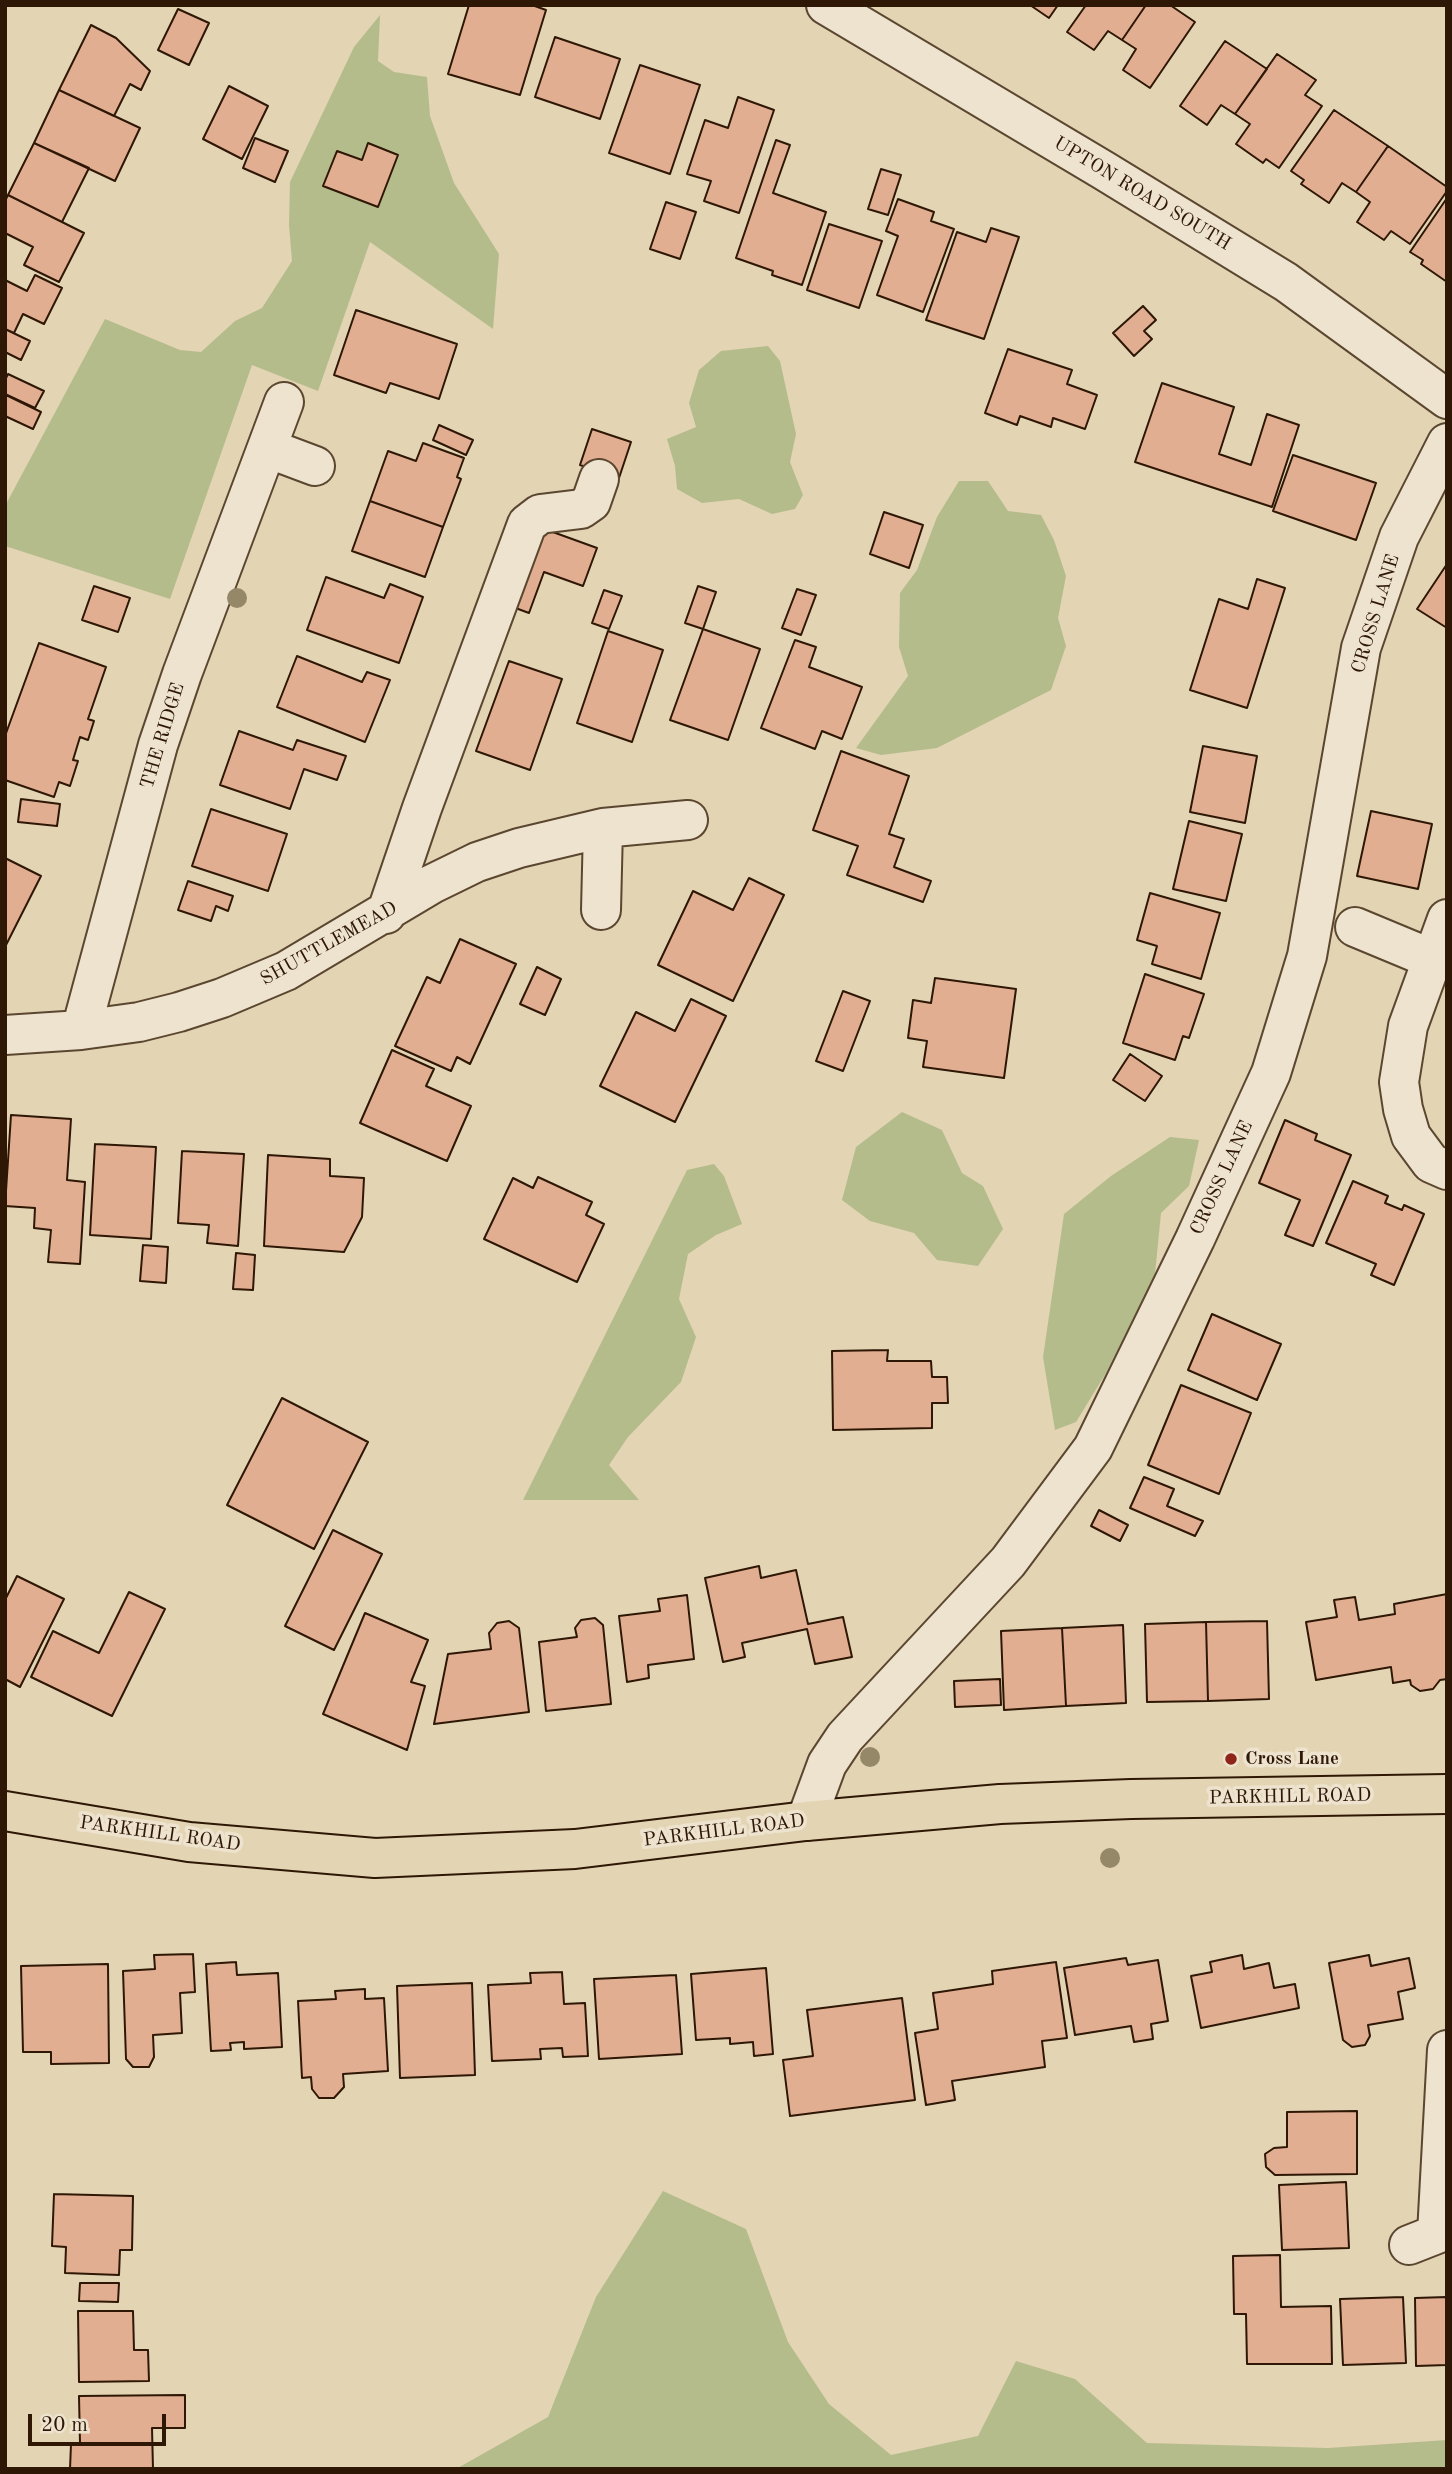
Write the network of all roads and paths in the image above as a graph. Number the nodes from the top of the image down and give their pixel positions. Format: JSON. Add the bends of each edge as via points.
{"nodes":[{"id":1,"x":826,"y":5,"type":"edge"},
{"id":2,"x":1447,"y":399,"type":"edge"},
{"id":3,"x":284,"y":402,"type":"dead end"},
{"id":4,"x":1447,"y":443,"type":"edge"},
{"id":5,"x":267,"y":449,"type":"junction"},
{"id":6,"x":315,"y":466,"type":"dead end"},
{"id":7,"x":599,"y":479,"type":"dead end"},
{"id":8,"x":688,"y":820,"type":"dead end"},
{"id":9,"x":603,"y":828,"type":"junction"},
{"id":10,"x":601,"y":910,"type":"dead end"},
{"id":11,"x":386,"y":914,"type":"junction"},
{"id":12,"x":1447,"y":919,"type":"edge"},
{"id":13,"x":1354,"y":927,"type":"dead end"},
{"id":14,"x":1432,"y":959,"type":"junction"},
{"id":15,"x":81,"y":1030,"type":"junction"},
{"id":16,"x":5,"y":1035,"type":"edge"},
{"id":17,"x":1447,"y":1170,"type":"edge"},
{"id":18,"x":1447,"y":1794,"type":"edge"},
{"id":19,"x":5,"y":1811,"type":"edge"},
{"id":20,"x":806,"y":1821,"type":"junction"},
{"id":21,"x":1447,"y":2050,"type":"edge"},
{"id":22,"x":1409,"y":2245,"type":"dead end"}],
"edges":[{"from":1,"to":2,"type":"street","name":"UPTON ROAD SOUTH","via":[[1286,282]]},
{"from":3,"to":5,"type":"street","name":"THE RIDGE"},
{"from":4,"to":20,"type":"street","name":"CROSS LANE","via":[[1399,537],[1361,648],[1307,957],[1272,1073],[1093,1448],[1008,1562],[845,1737],[827,1764]]},
{"from":5,"to":6,"type":"street"},
{"from":5,"to":15,"type":"street","name":"THE RIDGE","via":[[158,745]]},
{"from":7,"to":11,"type":"street","via":[[591,502],[581,509],[540,514],[527,524]]},
{"from":8,"to":9,"type":"street","name":"SHUTTLEMEAD"},
{"from":9,"to":10,"type":"street"},
{"from":9,"to":11,"type":"street","name":"SHUTTLEMEAD","via":[[477,862]]},
{"from":11,"to":15,"type":"street","name":"SHUTTLEMEAD","via":[[286,971],[222,998],[139,1022]]},
{"from":12,"to":14,"type":"street"},
{"from":13,"to":14,"type":"street"},
{"from":14,"to":17,"type":"street","via":[[1408,1026],[1399,1082],[1411,1136],[1431,1163]]},
{"from":15,"to":16,"type":"street","name":"SHUTTLEMEAD"},
{"from":18,"to":20,"type":"main road","name":"PARKHILL ROAD","via":[[1066,1801]]},
{"from":19,"to":20,"type":"main road","name":"PARKHILL ROAD","via":[[189,1842],[374,1858],[567,1850]]},
{"from":21,"to":22,"type":"street","via":[[1437,2234]]}]}
